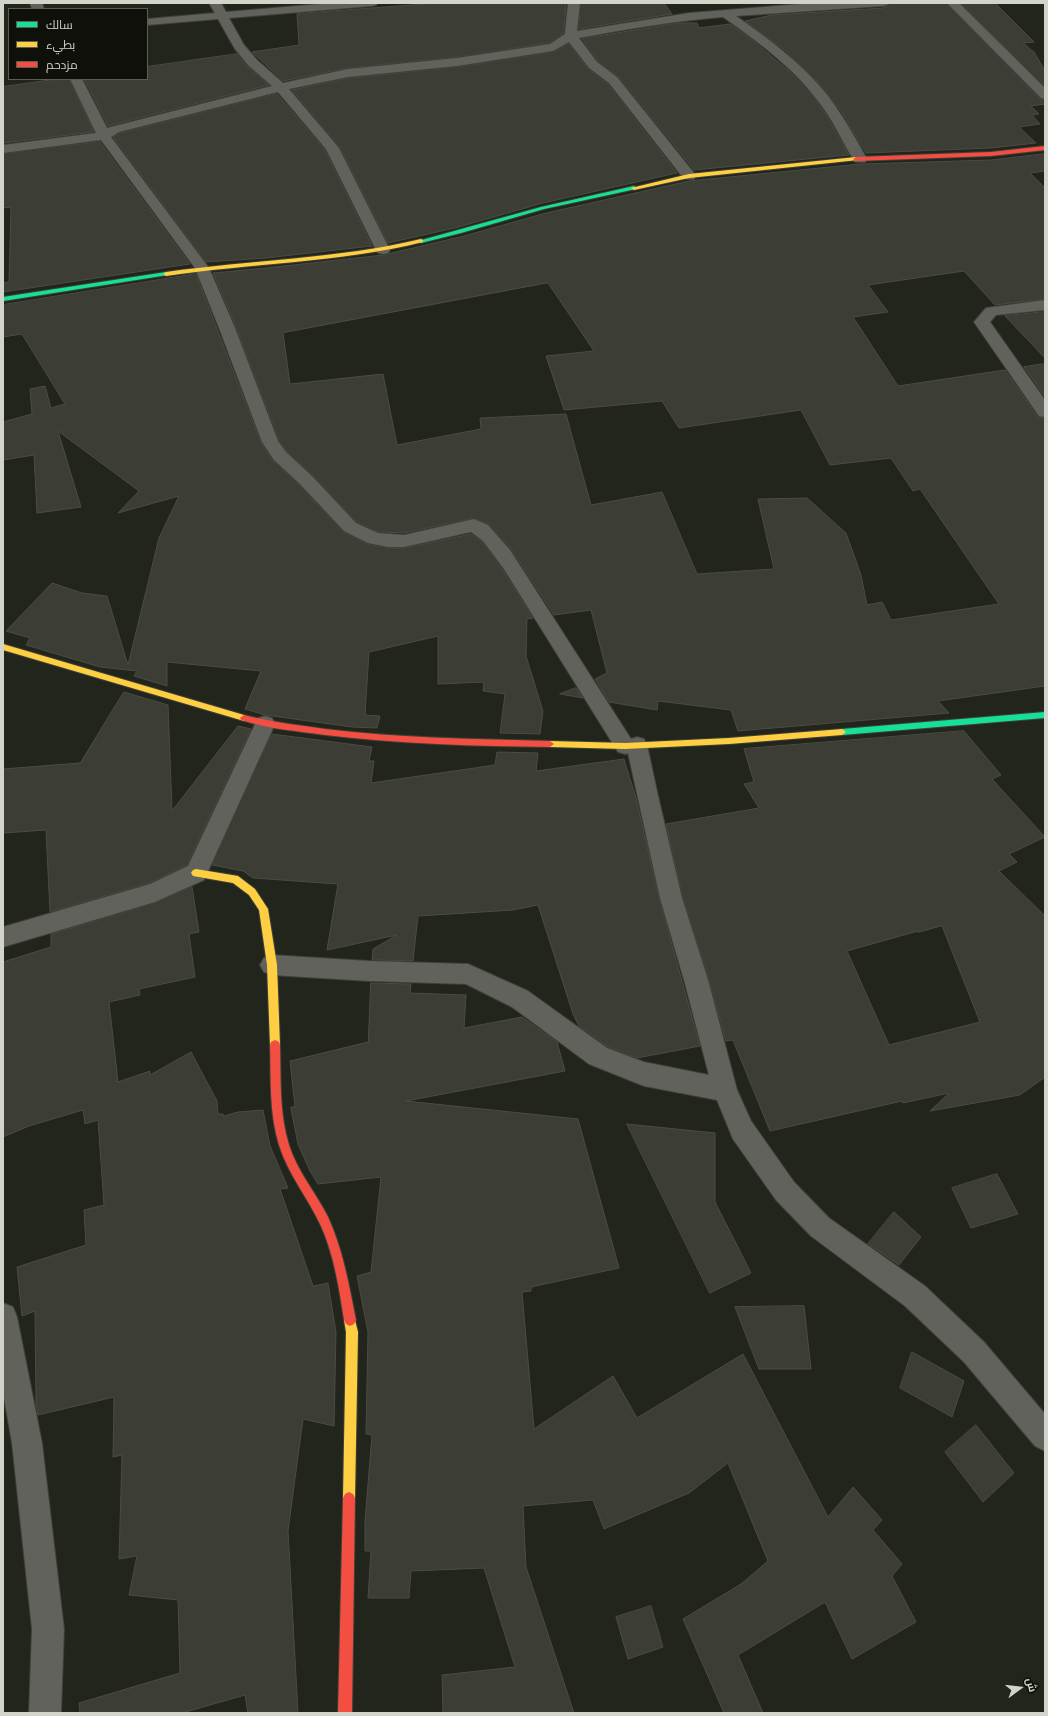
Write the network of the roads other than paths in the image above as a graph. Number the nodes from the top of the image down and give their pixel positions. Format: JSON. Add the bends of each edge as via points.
{"nodes":[{"id":1,"x":215,"y":3,"type":"edge"},
{"id":2,"x":372,"y":3,"type":"edge"},
{"id":3,"x":574,"y":3,"type":"edge"},
{"id":4,"x":883,"y":3,"type":"edge"},
{"id":5,"x":953,"y":3,"type":"edge"},
{"id":6,"x":772,"y":6,"type":"edge"},
{"id":7,"x":725,"y":13,"type":"junction"},
{"id":8,"x":222,"y":16,"type":"junction"},
{"id":9,"x":148,"y":22,"type":"edge"},
{"id":10,"x":571,"y":36,"type":"junction"},
{"id":11,"x":76,"y":80,"type":"edge"},
{"id":12,"x":281,"y":88,"type":"junction"},
{"id":13,"x":1045,"y":95,"type":"edge"},
{"id":14,"x":104,"y":136,"type":"junction"},
{"id":15,"x":3,"y":148,"type":"edge"},
{"id":16,"x":1045,"y":148,"type":"edge"},
{"id":17,"x":860,"y":159,"type":"junction"},
{"id":18,"x":689,"y":176,"type":"junction"},
{"id":19,"x":383,"y":250,"type":"junction"},
{"id":20,"x":202,"y":268,"type":"junction"},
{"id":21,"x":3,"y":299,"type":"edge"},
{"id":22,"x":1045,"y":305,"type":"edge"},
{"id":23,"x":1045,"y":412,"type":"edge"},
{"id":24,"x":3,"y":647,"type":"edge"},
{"id":25,"x":1045,"y":715,"type":"edge"},
{"id":26,"x":265,"y":724,"type":"junction"},
{"id":27,"x":631,"y":746,"type":"junction"},
{"id":28,"x":196,"y":873,"type":"junction"},
{"id":29,"x":3,"y":937,"type":"edge"},
{"id":30,"x":272,"y":965,"type":"junction"},
{"id":31,"x":725,"y":1090,"type":"junction"},
{"id":32,"x":3,"y":1317,"type":"edge"},
{"id":33,"x":1045,"y":1436,"type":"edge"},
{"id":34,"x":45,"y":1713,"type":"edge"},
{"id":35,"x":345,"y":1713,"type":"edge"}],
"edges":[{"from":1,"to":8,"type":"street"},
{"from":2,"to":8,"type":"street"},
{"from":3,"to":10,"type":"street"},
{"from":4,"to":6,"type":"street"},
{"from":5,"to":13,"type":"street"},
{"from":6,"to":7,"type":"street"},
{"from":7,"to":10,"type":"street","via":[[648,22]]},
{"from":7,"to":17,"type":"street","via":[[767,43],[816,90],[843,127]]},
{"from":8,"to":9,"type":"street"},
{"from":8,"to":12,"type":"street","via":[[253,64]]},
{"from":10,"to":12,"type":"street","via":[[552,47],[457,62],[348,74]]},
{"from":10,"to":18,"type":"street","via":[[593,65],[613,80]]},
{"from":11,"to":14,"type":"street"},
{"from":12,"to":14,"type":"street","via":[[114,129]]},
{"from":12,"to":19,"type":"street","via":[[332,148]]},
{"from":14,"to":15,"type":"street"},
{"from":14,"to":20,"type":"street"},
{"from":16,"to":17,"type":"street","via":[[991,154]]},
{"from":17,"to":18,"type":"street"},
{"from":18,"to":19,"type":"street","via":[[543,208]]},
{"from":19,"to":20,"type":"street"},
{"from":20,"to":21,"type":"street"},
{"from":20,"to":27,"type":"street","via":[[270,442],[280,456],[350,527],[374,539],[404,541],[474,525],[481,528],[502,552]]},
{"from":22,"to":23,"type":"street","via":[[991,311],[982,322]]},
{"from":24,"to":26,"type":"street"},
{"from":25,"to":27,"type":"street","via":[[729,741]]},
{"from":26,"to":27,"type":"street","via":[[352,736],[425,742]]},
{"from":26,"to":28,"type":"street"},
{"from":27,"to":31,"type":"street","via":[[647,796]]},
{"from":28,"to":29,"type":"street","via":[[155,892]]},
{"from":28,"to":30,"type":"street","via":[[235,880],[252,892],[263,909]]},
{"from":30,"to":31,"type":"street","via":[[468,974],[520,999],[598,1056],[644,1074]]},
{"from":30,"to":35,"type":"street","via":[[277,1109],[284,1145],[300,1181],[325,1223],[341,1271],[352,1332]]},
{"from":31,"to":33,"type":"street","via":[[742,1130],[785,1191],[820,1227],[915,1296],[974,1352]]},
{"from":32,"to":34,"type":"street","via":[[27,1443],[47,1621]]}]}
